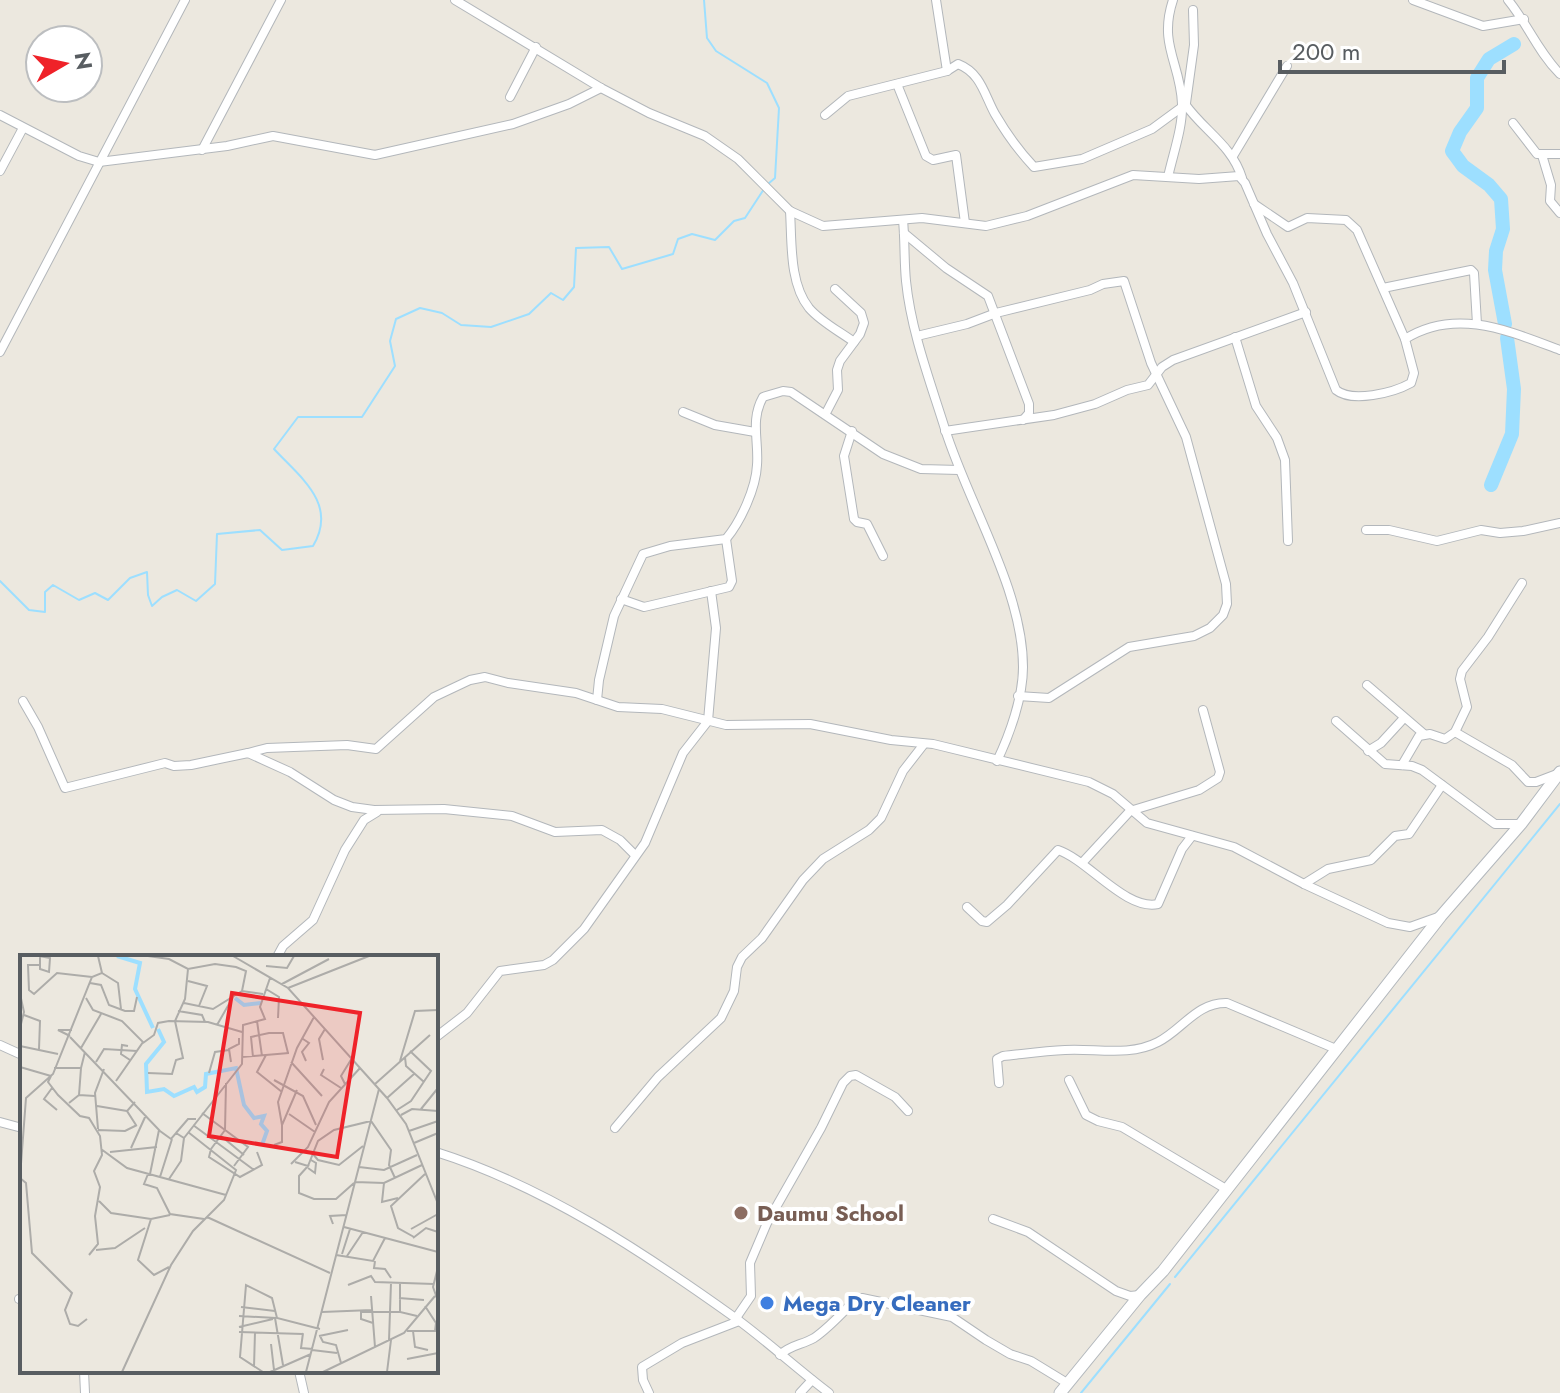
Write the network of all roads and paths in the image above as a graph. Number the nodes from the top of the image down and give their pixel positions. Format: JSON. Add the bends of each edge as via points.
{"nodes":[{"id":1,"x":185,"y":0,"type":"edge"},
{"id":2,"x":281,"y":0,"type":"edge"},
{"id":3,"x":455,"y":0,"type":"edge"},
{"id":4,"x":936,"y":0,"type":"edge"},
{"id":5,"x":1173,"y":0,"type":"edge"},
{"id":6,"x":1413,"y":0,"type":"edge"},
{"id":7,"x":1508,"y":0,"type":"edge"},
{"id":8,"x":1193,"y":10,"type":"dead end"},
{"id":9,"x":1524,"y":19,"type":"junction"},
{"id":10,"x":536,"y":47,"type":"junction"},
{"id":11,"x":1287,"y":66,"type":"dead end"},
{"id":12,"x":947,"y":71,"type":"junction"},
{"id":13,"x":1560,"y":74,"type":"edge"},
{"id":14,"x":897,"y":84,"type":"junction"},
{"id":15,"x":601,"y":88,"type":"junction"},
{"id":16,"x":510,"y":97,"type":"dead end"},
{"id":17,"x":1183,"y":106,"type":"junction"},
{"id":18,"x":0,"y":115,"type":"edge"},
{"id":19,"x":825,"y":115,"type":"dead end"},
{"id":20,"x":1513,"y":123,"type":"dead end"},
{"id":21,"x":23,"y":128,"type":"junction"},
{"id":22,"x":202,"y":150,"type":"junction"},
{"id":23,"x":1560,"y":154,"type":"edge"},
{"id":24,"x":1542,"y":155,"type":"junction"},
{"id":25,"x":1233,"y":156,"type":"junction"},
{"id":26,"x":99,"y":162,"type":"junction"},
{"id":27,"x":0,"y":171,"type":"edge"},
{"id":28,"x":1168,"y":177,"type":"junction"},
{"id":29,"x":1242,"y":178,"type":"junction"},
{"id":30,"x":1253,"y":203,"type":"junction"},
{"id":31,"x":790,"y":211,"type":"junction"},
{"id":32,"x":1560,"y":213,"type":"edge"},
{"id":33,"x":903,"y":220,"type":"junction"},
{"id":34,"x":965,"y":223,"type":"junction"},
{"id":35,"x":904,"y":233,"type":"junction"},
{"id":36,"x":1383,"y":288,"type":"junction"},
{"id":37,"x":835,"y":289,"type":"dead end"},
{"id":38,"x":1306,"y":312,"type":"junction"},
{"id":39,"x":996,"y":313,"type":"junction"},
{"id":40,"x":1477,"y":324,"type":"junction"},
{"id":41,"x":917,"y":336,"type":"junction"},
{"id":42,"x":1235,"y":337,"type":"junction"},
{"id":43,"x":1405,"y":339,"type":"junction"},
{"id":44,"x":854,"y":342,"type":"junction"},
{"id":45,"x":1560,"y":350,"type":"edge"},
{"id":46,"x":0,"y":352,"type":"edge"},
{"id":47,"x":1151,"y":363,"type":"junction"},
{"id":48,"x":1162,"y":367,"type":"junction"},
{"id":49,"x":1157,"y":376,"type":"junction"},
{"id":50,"x":683,"y":412,"type":"dead end"},
{"id":51,"x":826,"y":413,"type":"junction"},
{"id":52,"x":1023,"y":420,"type":"junction"},
{"id":53,"x":852,"y":431,"type":"junction"},
{"id":54,"x":945,"y":431,"type":"junction"},
{"id":55,"x":755,"y":432,"type":"junction"},
{"id":56,"x":959,"y":470,"type":"junction"},
{"id":57,"x":1560,"y":523,"type":"edge"},
{"id":58,"x":1366,"y":530,"type":"dead end"},
{"id":59,"x":726,"y":539,"type":"junction"},
{"id":60,"x":1288,"y":541,"type":"dead end"},
{"id":61,"x":883,"y":556,"type":"dead end"},
{"id":62,"x":1522,"y":583,"type":"dead end"},
{"id":63,"x":711,"y":591,"type":"junction"},
{"id":64,"x":621,"y":599,"type":"junction"},
{"id":65,"x":1367,"y":685,"type":"dead end"},
{"id":66,"x":1018,"y":696,"type":"junction"},
{"id":67,"x":597,"y":700,"type":"junction"},
{"id":68,"x":23,"y":701,"type":"dead end"},
{"id":69,"x":1203,"y":710,"type":"dead end"},
{"id":70,"x":1404,"y":718,"type":"junction"},
{"id":71,"x":708,"y":721,"type":"junction"},
{"id":72,"x":1336,"y":721,"type":"dead end"},
{"id":73,"x":1455,"y":732,"type":"junction"},
{"id":74,"x":1424,"y":734,"type":"junction"},
{"id":75,"x":1007,"y":741,"type":"junction"},
{"id":76,"x":924,"y":744,"type":"junction"},
{"id":77,"x":1368,"y":751,"type":"junction"},
{"id":78,"x":248,"y":753,"type":"junction"},
{"id":79,"x":997,"y":761,"type":"junction"},
{"id":80,"x":1010,"y":762,"type":"junction"},
{"id":81,"x":1402,"y":765,"type":"junction"},
{"id":82,"x":1559,"y":773,"type":"edge"},
{"id":83,"x":1442,"y":785,"type":"junction"},
{"id":84,"x":381,"y":810,"type":"junction"},
{"id":85,"x":1130,"y":811,"type":"junction"},
{"id":86,"x":1521,"y":824,"type":"junction"},
{"id":87,"x":1192,"y":836,"type":"junction"},
{"id":88,"x":635,"y":855,"type":"junction"},
{"id":89,"x":1082,"y":863,"type":"junction"},
{"id":90,"x":1304,"y":884,"type":"junction"},
{"id":91,"x":967,"y":907,"type":"dead end"},
{"id":92,"x":1441,"y":916,"type":"junction"},
{"id":93,"x":278,"y":955,"type":"edge"},
{"id":94,"x":438,"y":1035,"type":"edge"},
{"id":95,"x":0,"y":1045,"type":"edge"},
{"id":96,"x":1336,"y":1049,"type":"junction"},
{"id":97,"x":20,"y":1054,"type":"edge"},
{"id":98,"x":1069,"y":1080,"type":"dead end"},
{"id":99,"x":999,"y":1083,"type":"dead end"},
{"id":100,"x":908,"y":1111,"type":"dead end"},
{"id":101,"x":615,"y":1128,"type":"dead end"},
{"id":102,"x":438,"y":1153,"type":"edge"},
{"id":103,"x":1226,"y":1189,"type":"junction"},
{"id":104,"x":993,"y":1219,"type":"dead end"},
{"id":105,"x":1140,"y":1295,"type":"junction"},
{"id":106,"x":737,"y":1319,"type":"junction"},
{"id":107,"x":780,"y":1355,"type":"junction"},
{"id":108,"x":84,"y":1373,"type":"edge"},
{"id":109,"x":299,"y":1373,"type":"edge"},
{"id":110,"x":812,"y":1380,"type":"junction"},
{"id":111,"x":1064,"y":1388,"type":"edge"},
{"id":112,"x":85,"y":1393,"type":"edge"},
{"id":113,"x":304,"y":1393,"type":"edge"},
{"id":114,"x":649,"y":1393,"type":"edge"},
{"id":115,"x":800,"y":1393,"type":"edge"},
{"id":116,"x":829,"y":1393,"type":"edge"}],
"edges":[{"from":1,"to":26,"type":"street"},
{"from":2,"to":22,"type":"street"},
{"from":3,"to":10,"type":"street"},
{"from":4,"to":12,"type":"street"},
{"from":5,"to":17,"type":"street","via":[[1168,48]]},
{"from":6,"to":9,"type":"street","via":[[1483,26]]},
{"from":7,"to":9,"type":"street"},
{"from":8,"to":17,"type":"street","via":[[1194,45]]},
{"from":9,"to":13,"type":"street"},
{"from":10,"to":15,"type":"street"},
{"from":10,"to":16,"type":"street"},
{"from":11,"to":25,"type":"street"},
{"from":12,"to":14,"type":"street"},
{"from":12,"to":17,"type":"street","via":[[958,64],[979,78],[995,113],[1034,167],[1082,159],[1152,129]]},
{"from":14,"to":19,"type":"street","via":[[848,96]]},
{"from":14,"to":34,"type":"street","via":[[929,160],[956,155]]},
{"from":15,"to":22,"type":"street","via":[[513,124],[375,155],[273,136]]},
{"from":15,"to":31,"type":"street","via":[[705,136],[738,159]]},
{"from":17,"to":25,"type":"street"},
{"from":17,"to":28,"type":"street"},
{"from":18,"to":21,"type":"street"},
{"from":20,"to":24,"type":"street","via":[[1531,149]]},
{"from":21,"to":26,"type":"street"},
{"from":21,"to":27,"type":"street"},
{"from":22,"to":26,"type":"street"},
{"from":23,"to":24,"type":"street"},
{"from":24,"to":32,"type":"street","via":[[1550,201]]},
{"from":25,"to":29,"type":"street"},
{"from":26,"to":46,"type":"street"},
{"from":28,"to":29,"type":"street"},
{"from":28,"to":34,"type":"street","via":[[1133,175],[1005,223]]},
{"from":29,"to":30,"type":"street"},
{"from":30,"to":36,"type":"street","via":[[1288,227],[1307,218],[1351,223]]},
{"from":30,"to":38,"type":"street"},
{"from":31,"to":33,"type":"street","via":[[823,226]]},
{"from":31,"to":44,"type":"street","via":[[793,260],[806,304]]},
{"from":33,"to":34,"type":"street"},
{"from":33,"to":35,"type":"street"},
{"from":35,"to":39,"type":"street","via":[[988,296]]},
{"from":35,"to":41,"type":"street"},
{"from":36,"to":40,"type":"street","via":[[1471,270]]},
{"from":36,"to":43,"type":"street"},
{"from":37,"to":44,"type":"street","via":[[863,318]]},
{"from":38,"to":42,"type":"street"},
{"from":38,"to":43,"type":"street","via":[[1342,394],[1388,391],[1411,383],[1414,373]]},
{"from":39,"to":41,"type":"street"},
{"from":39,"to":47,"type":"street","via":[[1124,281]]},
{"from":39,"to":52,"type":"street","via":[[1029,404]]},
{"from":40,"to":43,"type":"street","via":[[1457,321]]},
{"from":40,"to":45,"type":"street"},
{"from":41,"to":54,"type":"street"},
{"from":42,"to":48,"type":"street"},
{"from":42,"to":60,"type":"street","via":[[1256,406],[1285,460]]},
{"from":44,"to":51,"type":"street","via":[[840,361],[838,390]]},
{"from":47,"to":48,"type":"street"},
{"from":47,"to":49,"type":"street"},
{"from":48,"to":49,"type":"street"},
{"from":49,"to":52,"type":"street","via":[[1148,385],[1095,404]]},
{"from":49,"to":66,"type":"street","via":[[1195,464],[1226,584],[1223,615],[1194,636],[1129,647],[1049,698]]},
{"from":50,"to":55,"type":"street"},
{"from":51,"to":53,"type":"street"},
{"from":51,"to":55,"type":"street","via":[[791,392],[775,393],[763,397]]},
{"from":52,"to":54,"type":"street"},
{"from":53,"to":56,"type":"street","via":[[883,454],[921,469]]},
{"from":53,"to":61,"type":"street","via":[[844,456],[854,519],[867,524]]},
{"from":54,"to":56,"type":"street"},
{"from":55,"to":59,"type":"street","via":[[755,481]]},
{"from":56,"to":66,"type":"street","via":[[1014,610],[1023,668]]},
{"from":57,"to":58,"type":"street","via":[[1523,531],[1481,530],[1437,541]]},
{"from":59,"to":63,"type":"street","via":[[731,585]]},
{"from":59,"to":64,"type":"street","via":[[643,554]]},
{"from":62,"to":73,"type":"street","via":[[1462,671],[1467,707]]},
{"from":63,"to":64,"type":"street","via":[[644,607]]},
{"from":63,"to":71,"type":"street","via":[[716,628]]},
{"from":64,"to":67,"type":"street"},
{"from":65,"to":70,"type":"street"},
{"from":66,"to":75,"type":"street"},
{"from":67,"to":71,"type":"street"},
{"from":67,"to":78,"type":"street","via":[[477,678],[434,697],[378,749],[337,745]]},
{"from":68,"to":78,"type":"street","via":[[65,788],[165,763],[191,765]]},
{"from":69,"to":85,"type":"street","via":[[1218,778],[1199,790]]},
{"from":70,"to":74,"type":"street"},
{"from":70,"to":77,"type":"street"},
{"from":71,"to":76,"type":"street","via":[[810,724]]},
{"from":71,"to":88,"type":"street","via":[[683,753],[650,834]]},
{"from":72,"to":77,"type":"street"},
{"from":73,"to":74,"type":"street","via":[[1445,739]]},
{"from":73,"to":82,"type":"street","via":[[1512,765],[1528,782]]},
{"from":74,"to":81,"type":"street"},
{"from":75,"to":79,"type":"street"},
{"from":75,"to":80,"type":"street"},
{"from":76,"to":79,"type":"street"},
{"from":76,"to":101,"type":"street","via":[[903,771],[881,818],[823,859],[742,957],[721,1018],[658,1077]]},
{"from":77,"to":81,"type":"street","via":[[1385,764]]},
{"from":78,"to":84,"type":"street","via":[[334,800]]},
{"from":79,"to":80,"type":"street"},
{"from":80,"to":85,"type":"street","via":[[1101,786]]},
{"from":81,"to":83,"type":"street","via":[[1422,770]]},
{"from":82,"to":86,"type":"main road"},
{"from":83,"to":86,"type":"street","via":[[1495,824]]},
{"from":83,"to":90,"type":"street","via":[[1409,834],[1395,836],[1371,860],[1328,869]]},
{"from":84,"to":88,"type":"street","via":[[444,809],[512,816],[555,832],[602,830]]},
{"from":84,"to":93,"type":"street","via":[[364,820],[313,920]]},
{"from":85,"to":87,"type":"street","via":[[1156,827]]},
{"from":85,"to":89,"type":"street"},
{"from":86,"to":92,"type":"main road"},
{"from":87,"to":89,"type":"street","via":[[1154,905],[1134,900]]},
{"from":87,"to":90,"type":"street","via":[[1234,847]]},
{"from":88,"to":94,"type":"street","via":[[584,929],[553,960],[500,971],[467,1013]]},
{"from":89,"to":91,"type":"street","via":[[1058,850],[987,922]]},
{"from":90,"to":92,"type":"street","via":[[1388,923],[1410,927]]},
{"from":92,"to":96,"type":"main road"},
{"from":95,"to":97,"type":"street"},
{"from":96,"to":99,"type":"street","via":[[1220,1002],[1147,1046],[1003,1056],[997,1059]]},
{"from":96,"to":103,"type":"main road"},
{"from":98,"to":103,"type":"street","via":[[1086,1115],[1122,1127]]},
{"from":100,"to":106,"type":"street","via":[[895,1097],[856,1075],[843,1083],[767,1223],[750,1263],[751,1296]]},
{"from":102,"to":106,"type":"street","via":[[572,1211]]},
{"from":103,"to":105,"type":"main road"},
{"from":104,"to":105,"type":"street","via":[[1028,1232],[1116,1291]]},
{"from":105,"to":111,"type":"main road"},
{"from":106,"to":107,"type":"street"},
{"from":106,"to":114,"type":"street","via":[[642,1367]]},
{"from":107,"to":110,"type":"street"},
{"from":107,"to":111,"type":"street","via":[[811,1340],[862,1298],[952,1317],[1010,1354],[1031,1361]]},
{"from":108,"to":112,"type":"street"},
{"from":109,"to":113,"type":"street"},
{"from":110,"to":115,"type":"street"},
{"from":110,"to":116,"type":"street"}]}
